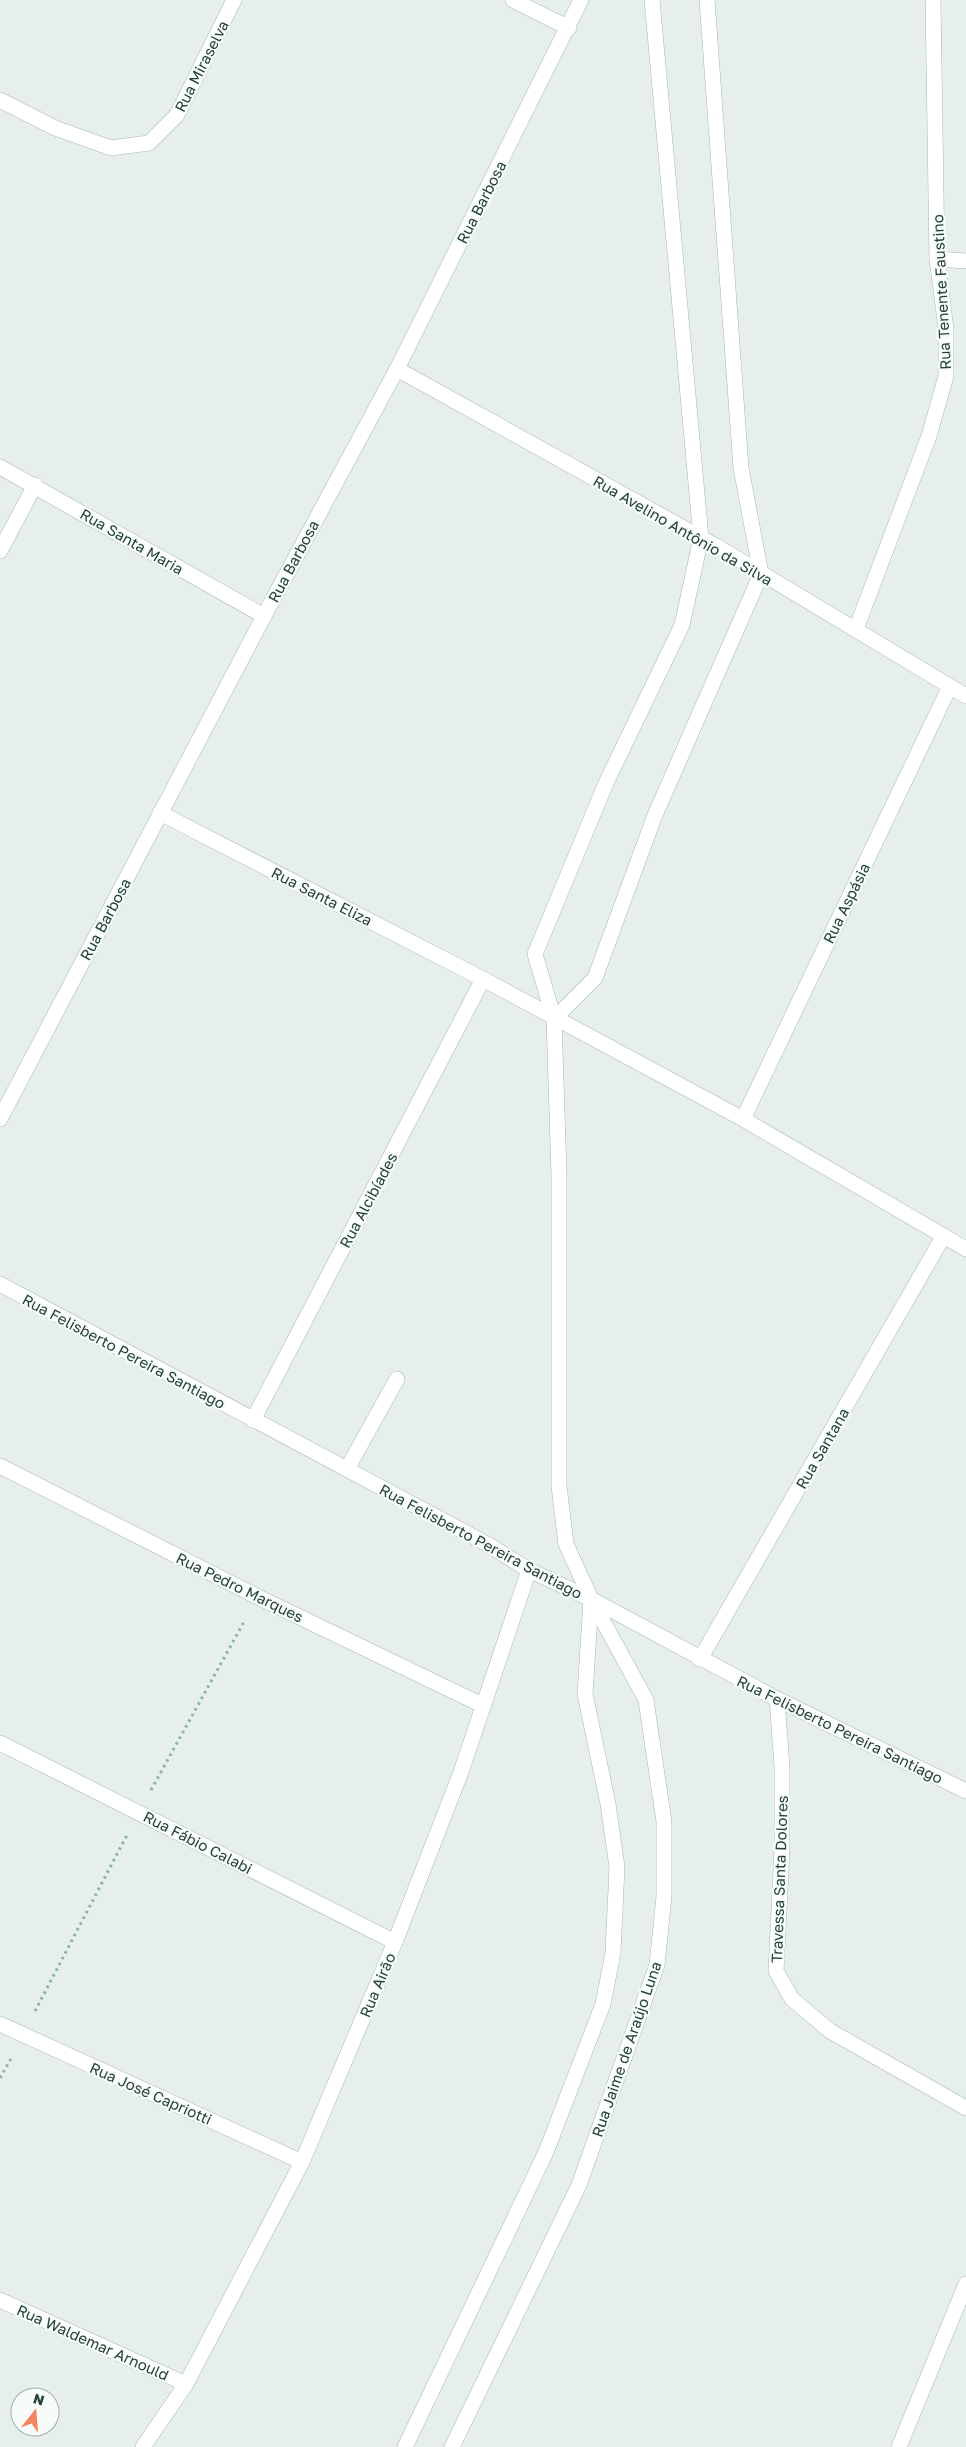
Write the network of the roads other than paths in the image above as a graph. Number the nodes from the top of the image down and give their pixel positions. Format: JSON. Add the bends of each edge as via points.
{"nodes":[{"id":1,"x":234,"y":0,"type":"edge"},
{"id":2,"x":513,"y":0,"type":"edge"},
{"id":3,"x":581,"y":0,"type":"edge"},
{"id":4,"x":652,"y":0,"type":"edge"},
{"id":5,"x":707,"y":0,"type":"edge"},
{"id":6,"x":933,"y":0,"type":"edge"},
{"id":7,"x":569,"y":28,"type":"junction"},
{"id":8,"x":0,"y":100,"type":"edge"},
{"id":9,"x":937,"y":259,"type":"junction"},
{"id":10,"x":966,"y":261,"type":"edge"},
{"id":11,"x":398,"y":369,"type":"junction"},
{"id":12,"x":0,"y":467,"type":"edge"},
{"id":13,"x":35,"y":485,"type":"junction"},
{"id":14,"x":701,"y":538,"type":"junction"},
{"id":15,"x":0,"y":551,"type":"edge"},
{"id":16,"x":762,"y":574,"type":"junction"},
{"id":17,"x":264,"y":616,"type":"junction"},
{"id":18,"x":856,"y":629,"type":"junction"},
{"id":19,"x":950,"y":686,"type":"junction"},
{"id":20,"x":966,"y":696,"type":"edge"},
{"id":21,"x":160,"y":813,"type":"junction"},
{"id":22,"x":483,"y":979,"type":"junction"},
{"id":23,"x":554,"y":1019,"type":"junction"},
{"id":24,"x":0,"y":1119,"type":"edge"},
{"id":25,"x":743,"y":1119,"type":"junction"},
{"id":26,"x":943,"y":1237,"type":"junction"},
{"id":27,"x":966,"y":1249,"type":"edge"},
{"id":28,"x":0,"y":1284,"type":"edge"},
{"id":29,"x":397,"y":1379,"type":"dead end"},
{"id":30,"x":253,"y":1420,"type":"junction"},
{"id":31,"x":0,"y":1466,"type":"edge"},
{"id":32,"x":346,"y":1469,"type":"junction"},
{"id":33,"x":529,"y":1570,"type":"junction"},
{"id":34,"x":590,"y":1599,"type":"junction"},
{"id":35,"x":700,"y":1659,"type":"junction"},
{"id":36,"x":777,"y":1699,"type":"junction"},
{"id":37,"x":482,"y":1705,"type":"junction"},
{"id":38,"x":0,"y":1743,"type":"edge"},
{"id":39,"x":966,"y":1791,"type":"edge"},
{"id":40,"x":395,"y":1942,"type":"junction"},
{"id":41,"x":0,"y":2024,"type":"edge"},
{"id":42,"x":966,"y":2108,"type":"edge"},
{"id":43,"x":302,"y":2162,"type":"junction"},
{"id":44,"x":966,"y":2284,"type":"edge"},
{"id":45,"x":0,"y":2300,"type":"edge"},
{"id":46,"x":186,"y":2384,"type":"junction"},
{"id":47,"x":143,"y":2447,"type":"edge"},
{"id":48,"x":405,"y":2447,"type":"edge"},
{"id":49,"x":452,"y":2447,"type":"edge"},
{"id":50,"x":899,"y":2447,"type":"edge"}],
"edges":[{"from":1,"to":8,"type":"street","name":"Rua Miraselva","via":[[177,115],[149,143],[111,148],[55,128]]},
{"from":2,"to":7,"type":"street"},
{"from":3,"to":7,"type":"street","name":"Rua Barbosa"},
{"from":4,"to":14,"type":"street","name":"Rua Jaime de Araújo Luna"},
{"from":5,"to":16,"type":"street","via":[[741,468]]},
{"from":6,"to":9,"type":"street","name":"Rua Tenente Faustino"},
{"from":7,"to":11,"type":"street","name":"Rua Barbosa"},
{"from":9,"to":10,"type":"street"},
{"from":9,"to":18,"type":"street","name":"Rua Tenente Faustino","via":[[946,329],[946,376],[929,436]]},
{"from":11,"to":14,"type":"street","name":"Rua Avelino Antônio da Silva"},
{"from":11,"to":17,"type":"street","name":"Rua Barbosa"},
{"from":12,"to":13,"type":"street","name":"Rua Santa Maria"},
{"from":13,"to":15,"type":"street"},
{"from":13,"to":17,"type":"street","name":"Rua Santa Maria"},
{"from":14,"to":16,"type":"street","name":"Rua Avelino Antônio da Silva"},
{"from":14,"to":23,"type":"street","name":"Rua Jaime de Araújo Luna","via":[[682,625],[606,783],[535,954]]},
{"from":16,"to":18,"type":"street","name":"Rua Avelino Antônio da Silva"},
{"from":16,"to":23,"type":"street","via":[[655,815],[595,978]]},
{"from":17,"to":21,"type":"street","name":"Rua Barbosa"},
{"from":18,"to":19,"type":"street","name":"Rua Avelino Antônio da Silva"},
{"from":19,"to":20,"type":"street","name":"Rua Avelino Antônio da Silva"},
{"from":19,"to":25,"type":"street","name":"Rua Aspásia"},
{"from":21,"to":22,"type":"street","name":"Rua Santa Eliza"},
{"from":21,"to":24,"type":"street","name":"Rua Barbosa"},
{"from":22,"to":23,"type":"street","name":"Rua Santa Eliza"},
{"from":22,"to":30,"type":"street","name":"Rua Alcibíades"},
{"from":23,"to":25,"type":"street"},
{"from":23,"to":34,"type":"street","name":"Rua Jaime de Araújo Luna","via":[[559,1175],[559,1486],[566,1544]]},
{"from":25,"to":26,"type":"street"},
{"from":26,"to":27,"type":"street"},
{"from":26,"to":35,"type":"street","name":"Rua Santana"},
{"from":28,"to":30,"type":"street","name":"Rua Felisberto Pereira Santiago"},
{"from":29,"to":32,"type":"street"},
{"from":30,"to":32,"type":"street","name":"Rua Felisberto Pereira Santiago"},
{"from":31,"to":37,"type":"street","name":"Rua Pedro Marques","via":[[258,1597]]},
{"from":32,"to":33,"type":"street","name":"Rua Felisberto Pereira Santiago"},
{"from":33,"to":34,"type":"street","name":"Rua Felisberto Pereira Santiago"},
{"from":33,"to":37,"type":"street","name":"Rua Airão"},
{"from":34,"to":35,"type":"street","name":"Rua Felisberto Pereira Santiago"},
{"from":34,"to":48,"type":"street","via":[[585,1694],[608,1804],[617,1867],[613,1953],[603,2004],[546,2152]]},
{"from":34,"to":49,"type":"street","name":"Rua Jaime de Araújo Luna","via":[[646,1700],[664,1822],[664,1896],[656,1965],[579,2185]]},
{"from":35,"to":36,"type":"street","name":"Rua Felisberto Pereira Santiago"},
{"from":36,"to":39,"type":"street","name":"Rua Felisberto Pereira Santiago"},
{"from":36,"to":42,"type":"street","name":"Travessa Santa Dolores","via":[[782,1849],[776,1971],[792,1999],[830,2031]]},
{"from":37,"to":40,"type":"street","name":"Rua Airão","via":[[461,1772]]},
{"from":38,"to":40,"type":"street","name":"Rua Fábio Calabi"},
{"from":40,"to":43,"type":"street","name":"Rua Airão"},
{"from":41,"to":43,"type":"street","name":"Rua José Capriotti"},
{"from":43,"to":46,"type":"street","name":"Rua Airão"},
{"from":44,"to":50,"type":"street"},
{"from":45,"to":46,"type":"street","name":"Rua Waldemar Arnould"},
{"from":46,"to":47,"type":"street","name":"Rua Airão"}]}
